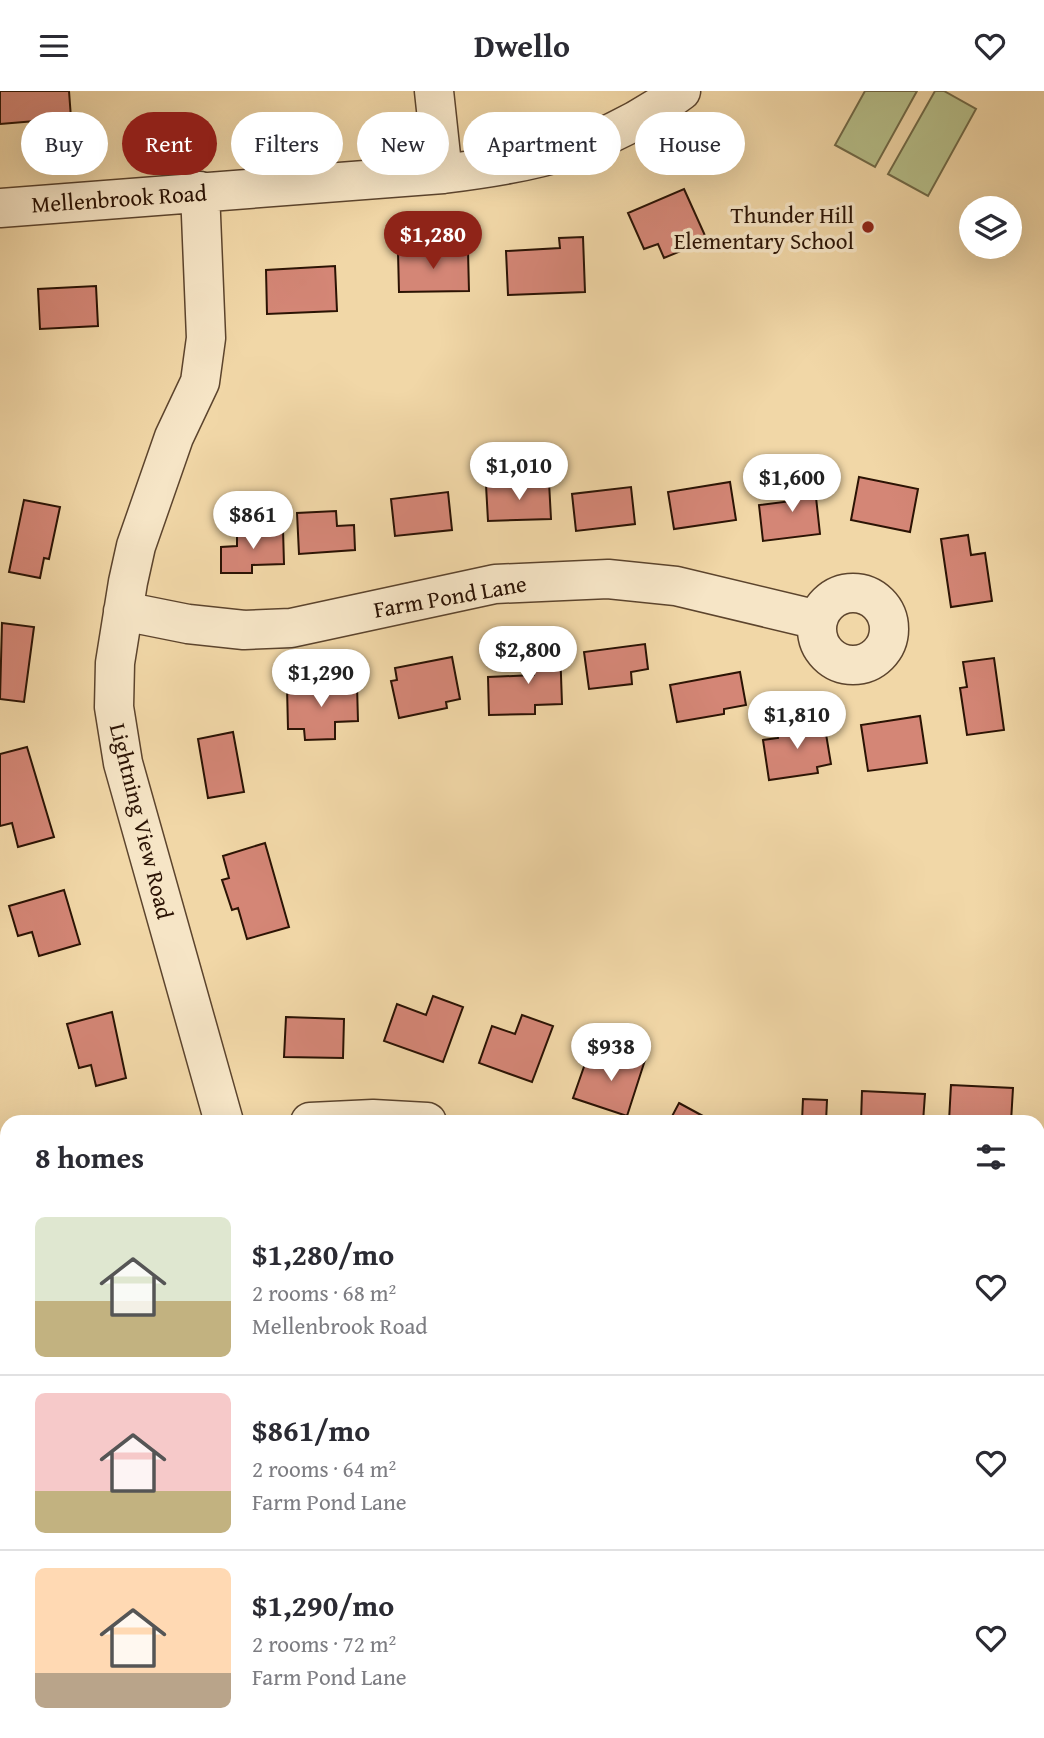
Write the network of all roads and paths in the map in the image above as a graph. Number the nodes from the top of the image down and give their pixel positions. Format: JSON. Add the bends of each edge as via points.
{"nodes":[{"id":1,"x":433,"y":91,"type":"edge"},
{"id":2,"x":681,"y":91,"type":"edge"},
{"id":3,"x":436,"y":112,"type":"edge"},
{"id":4,"x":449,"y":173,"type":"edge"},
{"id":5,"x":429,"y":175,"type":"edge"},
{"id":6,"x":187,"y":192,"type":"junction"},
{"id":7,"x":0,"y":208,"type":"edge"},
{"id":8,"x":123,"y":611,"type":"junction"},
{"id":9,"x":817,"y":620,"type":"dead end"},
{"id":10,"x":222,"y":1115,"type":"edge"}],
"edges":[{"from":1,"to":3,"type":"street"},
{"from":2,"to":4,"type":"street","name":"Mellenbrook Road","via":[[616,132],[570,151]]},
{"from":5,"to":6,"type":"street","name":"Mellenbrook Road"},
{"from":6,"to":7,"type":"street","name":"Mellenbrook Road"},
{"from":6,"to":8,"type":"street","name":"Lightning View Road","via":[[206,338],[200,382],[174,437],[136,546]]},
{"from":8,"to":9,"type":"street","name":"Farm Pond Lane","via":[[221,627],[291,628],[495,584],[608,579],[676,586]]},
{"from":8,"to":10,"type":"street","name":"Lightning View Road","via":[[114,707],[123,763]]}]}
